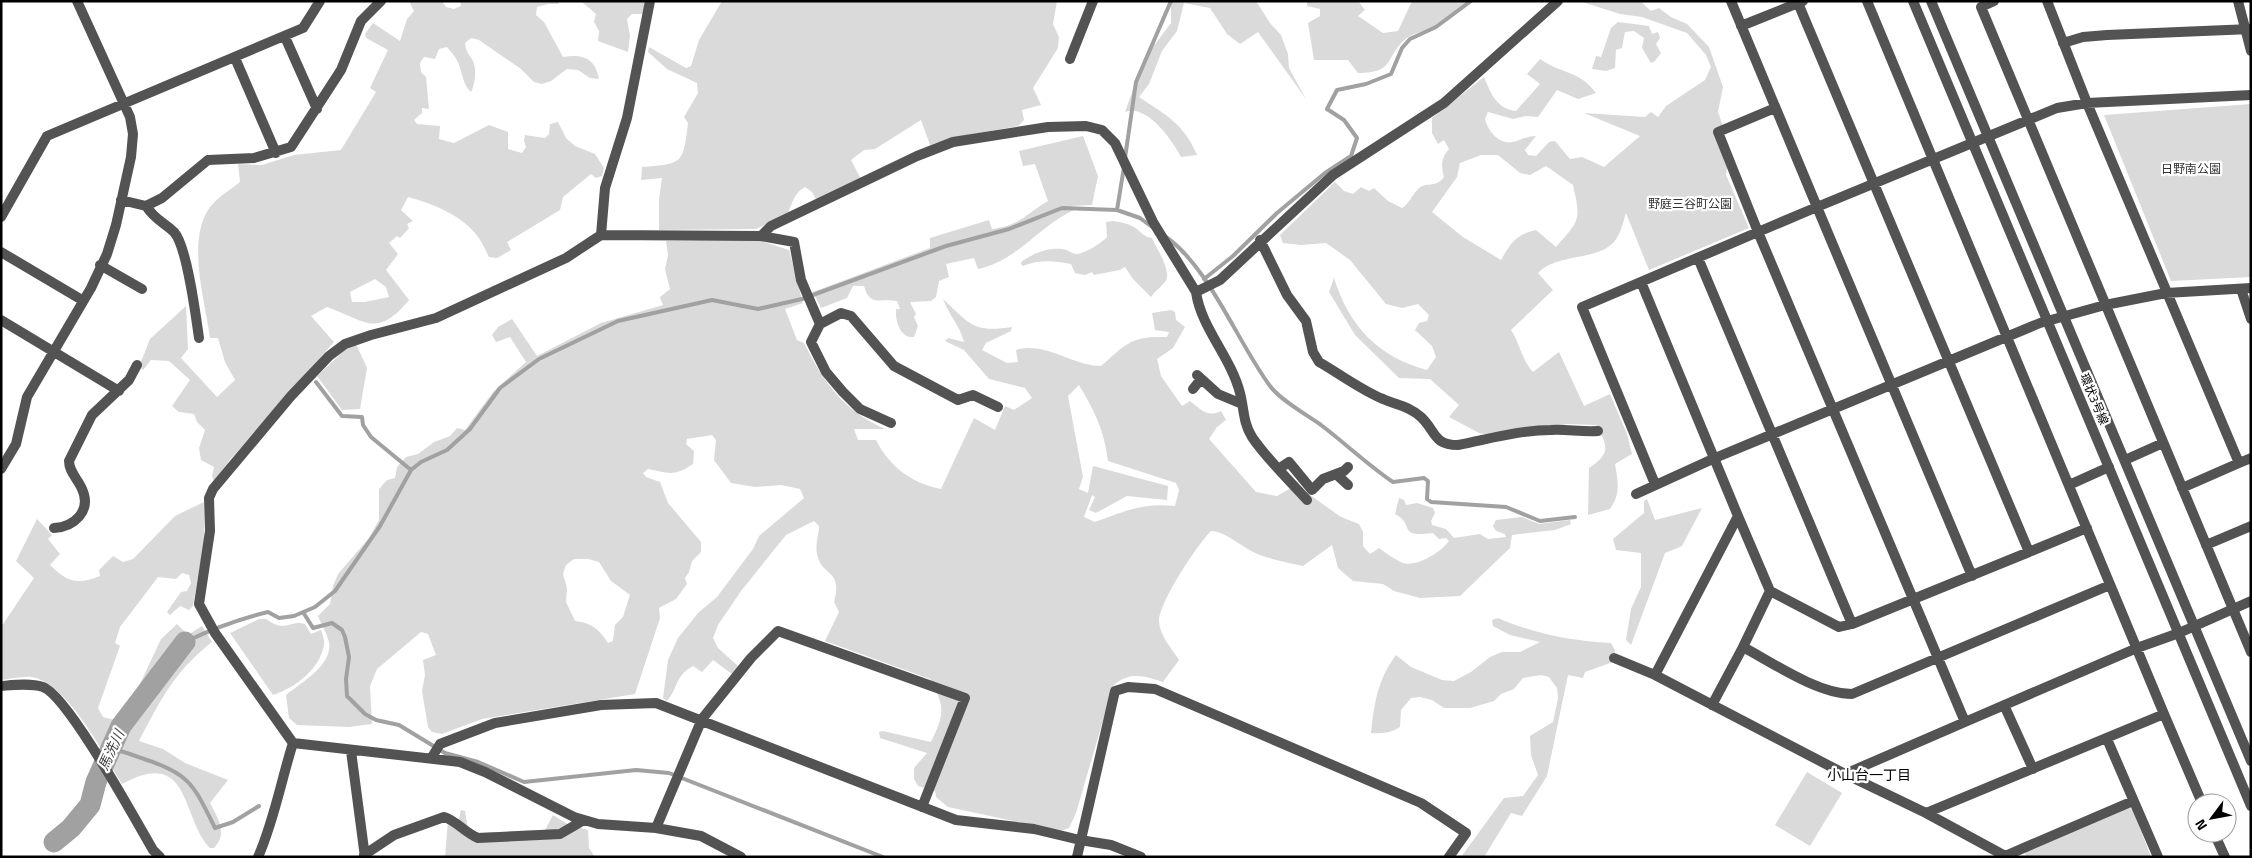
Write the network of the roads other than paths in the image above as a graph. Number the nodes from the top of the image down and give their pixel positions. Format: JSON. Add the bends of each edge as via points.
{"nodes":[{"id":1,"x":77,"y":1,"type":"edge"},
{"id":2,"x":320,"y":1,"type":"edge"},
{"id":3,"x":380,"y":1,"type":"edge"},
{"id":4,"x":650,"y":1,"type":"edge"},
{"id":5,"x":1093,"y":1,"type":"edge"},
{"id":6,"x":1558,"y":1,"type":"edge"},
{"id":7,"x":1731,"y":1,"type":"edge"},
{"id":8,"x":1866,"y":1,"type":"edge"},
{"id":9,"x":1913,"y":1,"type":"edge"},
{"id":10,"x":1931,"y":1,"type":"edge"},
{"id":11,"x":1994,"y":1,"type":"edge"},
{"id":12,"x":2047,"y":1,"type":"edge"},
{"id":13,"x":2238,"y":1,"type":"edge"},
{"id":14,"x":1801,"y":2,"type":"edge"},
{"id":15,"x":1741,"y":26,"type":"junction"},
{"id":16,"x":2248,"y":29,"type":"edge"},
{"id":17,"x":285,"y":37,"type":"junction"},
{"id":18,"x":2063,"y":43,"type":"junction"},
{"id":19,"x":2251,"y":51,"type":"edge"},
{"id":20,"x":235,"y":58,"type":"junction"},
{"id":21,"x":1070,"y":59,"type":"dead end"},
{"id":22,"x":2251,"y":95,"type":"edge"},
{"id":23,"x":2086,"y":103,"type":"junction"},
{"id":24,"x":124,"y":105,"type":"junction"},
{"id":25,"x":1775,"y":108,"type":"junction"},
{"id":26,"x":317,"y":109,"type":"junction"},
{"id":27,"x":2028,"y":119,"type":"junction"},
{"id":28,"x":1987,"y":136,"type":"junction"},
{"id":29,"x":1971,"y":144,"type":"junction"},
{"id":30,"x":276,"y":153,"type":"junction"},
{"id":31,"x":1933,"y":159,"type":"junction"},
{"id":32,"x":1875,"y":183,"type":"junction"},
{"id":33,"x":121,"y":200,"type":"junction"},
{"id":34,"x":146,"y":206,"type":"junction"},
{"id":35,"x":1817,"y":207,"type":"junction"},
{"id":36,"x":1,"y":217,"type":"edge"},
{"id":37,"x":1758,"y":232,"type":"junction"},
{"id":38,"x":601,"y":234,"type":"junction"},
{"id":39,"x":761,"y":236,"type":"junction"},
{"id":40,"x":1260,"y":240,"type":"junction"},
{"id":41,"x":1,"y":252,"type":"edge"},
{"id":42,"x":1698,"y":258,"type":"junction"},
{"id":43,"x":100,"y":265,"type":"junction"},
{"id":44,"x":1641,"y":282,"type":"junction"},
{"id":45,"x":142,"y":289,"type":"dead end"},
{"id":46,"x":2246,"y":289,"type":"edge"},
{"id":47,"x":1198,"y":290,"type":"junction"},
{"id":48,"x":2166,"y":293,"type":"junction"},
{"id":49,"x":82,"y":300,"type":"junction"},
{"id":50,"x":2105,"y":305,"type":"junction"},
{"id":51,"x":2065,"y":316,"type":"junction"},
{"id":52,"x":2251,"y":319,"type":"edge"},
{"id":53,"x":1,"y":320,"type":"edge"},
{"id":54,"x":2047,"y":321,"type":"junction"},
{"id":55,"x":820,"y":324,"type":"junction"},
{"id":56,"x":199,"y":338,"type":"dead end"},
{"id":57,"x":2006,"y":338,"type":"junction"},
{"id":58,"x":52,"y":351,"type":"junction"},
{"id":59,"x":1949,"y":361,"type":"junction"},
{"id":60,"x":137,"y":365,"type":"dead end"},
{"id":61,"x":1892,"y":384,"type":"junction"},
{"id":62,"x":1193,"y":389,"type":"dead end"},
{"id":63,"x":119,"y":391,"type":"junction"},
{"id":64,"x":1242,"y":404,"type":"junction"},
{"id":65,"x":998,"y":407,"type":"dead end"},
{"id":66,"x":1832,"y":410,"type":"junction"},
{"id":67,"x":891,"y":423,"type":"dead end"},
{"id":68,"x":1598,"y":431,"type":"dead end"},
{"id":69,"x":1772,"y":435,"type":"junction"},
{"id":70,"x":2163,"y":443,"type":"junction"},
{"id":71,"x":1715,"y":458,"type":"junction"},
{"id":72,"x":2251,"y":458,"type":"edge"},
{"id":73,"x":2125,"y":460,"type":"junction"},
{"id":74,"x":2239,"y":463,"type":"junction"},
{"id":75,"x":1348,"y":467,"type":"dead end"},
{"id":76,"x":2109,"y":467,"type":"junction"},
{"id":77,"x":1280,"y":468,"type":"junction"},
{"id":78,"x":1,"y":469,"type":"edge"},
{"id":79,"x":1336,"y":474,"type":"junction"},
{"id":80,"x":1655,"y":484,"type":"junction"},
{"id":81,"x":1348,"y":485,"type":"dead end"},
{"id":82,"x":2069,"y":485,"type":"junction"},
{"id":83,"x":2182,"y":488,"type":"junction"},
{"id":84,"x":1636,"y":494,"type":"dead end"},
{"id":85,"x":1307,"y":500,"type":"dead end"},
{"id":86,"x":1738,"y":516,"type":"junction"},
{"id":87,"x":2251,"y":526,"type":"edge"},
{"id":88,"x":54,"y":528,"type":"dead end"},
{"id":89,"x":2087,"y":528,"type":"junction"},
{"id":90,"x":2206,"y":545,"type":"junction"},
{"id":91,"x":2030,"y":552,"type":"junction"},
{"id":92,"x":1972,"y":576,"type":"junction"},
{"id":93,"x":2110,"y":585,"type":"junction"},
{"id":94,"x":1770,"y":592,"type":"junction"},
{"id":95,"x":1912,"y":600,"type":"junction"},
{"id":96,"x":2251,"y":601,"type":"edge"},
{"id":97,"x":2232,"y":609,"type":"junction"},
{"id":98,"x":1852,"y":624,"type":"junction"},
{"id":99,"x":2194,"y":626,"type":"junction"},
{"id":100,"x":2179,"y":633,"type":"junction"},
{"id":101,"x":1742,"y":647,"type":"junction"},
{"id":102,"x":2136,"y":648,"type":"junction"},
{"id":103,"x":2251,"y":652,"type":"edge"},
{"id":104,"x":1614,"y":658,"type":"dead end"},
{"id":105,"x":1937,"y":658,"type":"junction"},
{"id":106,"x":1656,"y":675,"type":"junction"},
{"id":107,"x":1,"y":686,"type":"edge"},
{"id":108,"x":2004,"y":705,"type":"junction"},
{"id":109,"x":1712,"y":706,"type":"junction"},
{"id":110,"x":2164,"y":714,"type":"junction"},
{"id":111,"x":702,"y":719,"type":"junction"},
{"id":112,"x":1965,"y":722,"type":"junction"},
{"id":113,"x":2107,"y":739,"type":"junction"},
{"id":114,"x":293,"y":743,"type":"junction"},
{"id":115,"x":351,"y":751,"type":"junction"},
{"id":116,"x":432,"y":756,"type":"junction"},
{"id":117,"x":2251,"y":762,"type":"edge"},
{"id":118,"x":2033,"y":769,"type":"junction"},
{"id":119,"x":1845,"y":774,"type":"junction"},
{"id":120,"x":2198,"y":793,"type":"edge"},
{"id":121,"x":2133,"y":801,"type":"junction"},
{"id":122,"x":2251,"y":806,"type":"edge"},
{"id":123,"x":922,"y":807,"type":"junction"},
{"id":124,"x":1926,"y":813,"type":"junction"},
{"id":125,"x":584,"y":820,"type":"junction"},
{"id":126,"x":656,"y":828,"type":"junction"},
{"id":127,"x":1080,"y":840,"type":"junction"},
{"id":128,"x":2219,"y":843,"type":"edge"},
{"id":129,"x":364,"y":856,"type":"edge"},
{"id":130,"x":737,"y":856,"type":"edge"},
{"id":131,"x":2006,"y":856,"type":"edge"},
{"id":132,"x":160,"y":857,"type":"edge"},
{"id":133,"x":258,"y":857,"type":"edge"},
{"id":134,"x":1077,"y":857,"type":"edge"},
{"id":135,"x":1141,"y":857,"type":"edge"},
{"id":136,"x":1449,"y":857,"type":"edge"},
{"id":137,"x":2158,"y":857,"type":"edge"},
{"id":138,"x":2225,"y":857,"type":"edge"}],
"edges":[{"from":1,"to":24,"type":"street"},
{"from":2,"to":17,"type":"street","via":[[303,28]]},
{"from":3,"to":26,"type":"street","via":[[361,21],[341,70]]},
{"from":4,"to":38,"type":"street","via":[[627,118],[605,188]]},
{"from":5,"to":21,"type":"street"},
{"from":6,"to":40,"type":"street","via":[[1444,103],[1333,174]]},
{"from":7,"to":15,"type":"street"},
{"from":8,"to":31,"type":"street"},
{"from":9,"to":29,"type":"street","name":"環状3号線"},
{"from":10,"to":28,"type":"street","name":"環状3号線"},
{"from":11,"to":27,"type":"street","via":[[1980,7]]},
{"from":12,"to":18,"type":"street"},
{"from":13,"to":16,"type":"street"},
{"from":14,"to":15,"type":"street"},
{"from":14,"to":32,"type":"street"},
{"from":15,"to":25,"type":"street"},
{"from":16,"to":18,"type":"street","via":[[2106,35]]},
{"from":16,"to":19,"type":"street"},
{"from":17,"to":20,"type":"street"},
{"from":17,"to":26,"type":"street"},
{"from":18,"to":23,"type":"street"},
{"from":20,"to":24,"type":"street"},
{"from":20,"to":30,"type":"street"},
{"from":22,"to":23,"type":"street"},
{"from":23,"to":27,"type":"street","via":[[2057,108]]},
{"from":23,"to":48,"type":"street"},
{"from":24,"to":33,"type":"street","via":[[133,134]]},
{"from":24,"to":36,"type":"street","via":[[46,136]]},
{"from":25,"to":35,"type":"street"},
{"from":25,"to":37,"type":"street","via":[[1718,132]]},
{"from":26,"to":30,"type":"street","via":[[291,147]]},
{"from":27,"to":28,"type":"street"},
{"from":27,"to":50,"type":"street"},
{"from":28,"to":29,"type":"street"},
{"from":28,"to":51,"type":"street","name":"環状3号線"},
{"from":29,"to":31,"type":"street"},
{"from":29,"to":54,"type":"street","name":"環状3号線"},
{"from":30,"to":34,"type":"street","via":[[254,158],[208,160],[162,198]]},
{"from":31,"to":32,"type":"street"},
{"from":31,"to":57,"type":"street"},
{"from":32,"to":35,"type":"street"},
{"from":32,"to":59,"type":"street"},
{"from":33,"to":34,"type":"street"},
{"from":33,"to":43,"type":"street","via":[[107,254]]},
{"from":34,"to":56,"type":"street","via":[[154,218],[174,232],[179,242],[191,287]]},
{"from":35,"to":37,"type":"street"},
{"from":35,"to":61,"type":"street"},
{"from":37,"to":42,"type":"street"},
{"from":37,"to":66,"type":"street"},
{"from":38,"to":39,"type":"street"},
{"from":38,"to":114,"type":"street","via":[[566,258],[436,318],[345,344],[329,356],[274,416],[213,489],[209,498],[210,531],[199,604],[215,633]]},
{"from":39,"to":47,"type":"street","via":[[771,226],[953,142],[1048,127],[1086,126],[1102,130],[1114,143],[1156,228]]},
{"from":39,"to":55,"type":"street","via":[[794,242],[805,289]]},
{"from":40,"to":47,"type":"street","via":[[1216,282]]},
{"from":40,"to":68,"type":"street","via":[[1287,295],[1306,321],[1313,352],[1319,362],[1383,399],[1405,406],[1421,417],[1436,439],[1448,445],[1458,445],[1530,432]]},
{"from":41,"to":49,"type":"street"},
{"from":42,"to":44,"type":"street"},
{"from":42,"to":69,"type":"street"},
{"from":43,"to":45,"type":"street"},
{"from":43,"to":49,"type":"street","via":[[91,288]]},
{"from":44,"to":71,"type":"street"},
{"from":44,"to":80,"type":"street","via":[[1582,308]]},
{"from":46,"to":48,"type":"street"},
{"from":46,"to":52,"type":"street"},
{"from":47,"to":64,"type":"street","via":[[1198,306],[1229,363]]},
{"from":48,"to":50,"type":"street"},
{"from":48,"to":74,"type":"street"},
{"from":49,"to":58,"type":"street"},
{"from":50,"to":51,"type":"street"},
{"from":50,"to":70,"type":"street"},
{"from":51,"to":54,"type":"street"},
{"from":51,"to":73,"type":"street","name":"環状3号線"},
{"from":53,"to":58,"type":"street"},
{"from":54,"to":57,"type":"street"},
{"from":54,"to":76,"type":"street","name":"環状3号線"},
{"from":55,"to":65,"type":"street","via":[[841,313],[851,316],[894,366],[958,400],[973,395]]},
{"from":55,"to":67,"type":"street","via":[[811,342],[826,372],[860,409]]},
{"from":57,"to":59,"type":"street"},
{"from":57,"to":82,"type":"street"},
{"from":58,"to":63,"type":"street"},
{"from":58,"to":78,"type":"street","via":[[27,396],[16,444]]},
{"from":59,"to":61,"type":"street"},
{"from":59,"to":91,"type":"street"},
{"from":60,"to":63,"type":"street"},
{"from":61,"to":66,"type":"street"},
{"from":61,"to":92,"type":"street"},
{"from":62,"to":64,"type":"street","via":[[1199,377],[1218,394]]},
{"from":63,"to":88,"type":"street","via":[[92,415],[69,461],[69,467],[82,489],[82,512],[77,521],[66,527]]},
{"from":64,"to":77,"type":"street","via":[[1251,436]]},
{"from":66,"to":69,"type":"street"},
{"from":66,"to":95,"type":"street"},
{"from":69,"to":71,"type":"street"},
{"from":69,"to":98,"type":"street"},
{"from":70,"to":73,"type":"street"},
{"from":70,"to":83,"type":"street"},
{"from":71,"to":80,"type":"street"},
{"from":71,"to":86,"type":"street"},
{"from":72,"to":74,"type":"street"},
{"from":73,"to":99,"type":"street","name":"環状3号線"},
{"from":74,"to":83,"type":"street"},
{"from":75,"to":79,"type":"street"},
{"from":76,"to":82,"type":"street"},
{"from":76,"to":100,"type":"street","name":"環状3号線"},
{"from":77,"to":79,"type":"street","via":[[1289,462],[1312,490],[1322,479]]},
{"from":77,"to":85,"type":"street"},
{"from":79,"to":81,"type":"street"},
{"from":80,"to":84,"type":"street"},
{"from":82,"to":89,"type":"street"},
{"from":83,"to":90,"type":"street"},
{"from":86,"to":94,"type":"street"},
{"from":86,"to":106,"type":"street"},
{"from":87,"to":90,"type":"street"},
{"from":89,"to":91,"type":"street"},
{"from":89,"to":93,"type":"street"},
{"from":90,"to":97,"type":"street"},
{"from":91,"to":92,"type":"street"},
{"from":92,"to":95,"type":"street"},
{"from":93,"to":102,"type":"street"},
{"from":93,"to":105,"type":"street"},
{"from":94,"to":98,"type":"street","via":[[1839,627]]},
{"from":94,"to":101,"type":"street"},
{"from":95,"to":98,"type":"street"},
{"from":95,"to":105,"type":"street"},
{"from":96,"to":97,"type":"street"},
{"from":97,"to":99,"type":"street"},
{"from":97,"to":103,"type":"street"},
{"from":99,"to":100,"type":"street"},
{"from":99,"to":117,"type":"street","name":"環状3号線"},
{"from":100,"to":102,"type":"street"},
{"from":100,"to":122,"type":"street","name":"環状3号線"},
{"from":101,"to":105,"type":"street","via":[[1837,694],[1852,694]]},
{"from":101,"to":109,"type":"street"},
{"from":102,"to":108,"type":"street"},
{"from":102,"to":110,"type":"street"},
{"from":104,"to":106,"type":"street"},
{"from":105,"to":112,"type":"street"},
{"from":106,"to":109,"type":"street"},
{"from":107,"to":132,"type":"street","via":[[44,687],[67,709]]},
{"from":108,"to":112,"type":"street"},
{"from":108,"to":118,"type":"street"},
{"from":109,"to":119,"type":"street"},
{"from":110,"to":113,"type":"street"},
{"from":110,"to":120,"type":"street"},
{"from":111,"to":116,"type":"street","via":[[656,703],[601,705],[495,724],[440,744]]},
{"from":111,"to":123,"type":"street"},
{"from":111,"to":123,"type":"street","via":[[778,631],[965,698]]},
{"from":111,"to":126,"type":"street"},
{"from":112,"to":119,"type":"street"},
{"from":113,"to":118,"type":"street"},
{"from":113,"to":121,"type":"street"},
{"from":114,"to":115,"type":"street"},
{"from":114,"to":133,"type":"street","via":[[270,830]]},
{"from":115,"to":116,"type":"street"},
{"from":115,"to":129,"type":"street"},
{"from":116,"to":125,"type":"street","via":[[486,772],[574,818]]},
{"from":118,"to":124,"type":"street"},
{"from":119,"to":124,"type":"street"},
{"from":121,"to":131,"type":"street"},
{"from":121,"to":137,"type":"street"},
{"from":123,"to":127,"type":"street","via":[[956,820],[1034,829]]},
{"from":124,"to":131,"type":"street"},
{"from":125,"to":126,"type":"street"},
{"from":125,"to":129,"type":"street","via":[[560,834],[478,838],[468,834],[452,819],[444,817],[394,835]]},
{"from":126,"to":130,"type":"street","via":[[701,836]]},
{"from":127,"to":134,"type":"street"},
{"from":127,"to":135,"type":"street","via":[[1111,845]]},
{"from":127,"to":136,"type":"street","via":[[1115,691],[1141,687],[1155,689],[1421,803],[1466,833]]},
{"from":128,"to":138,"type":"street"}]}
